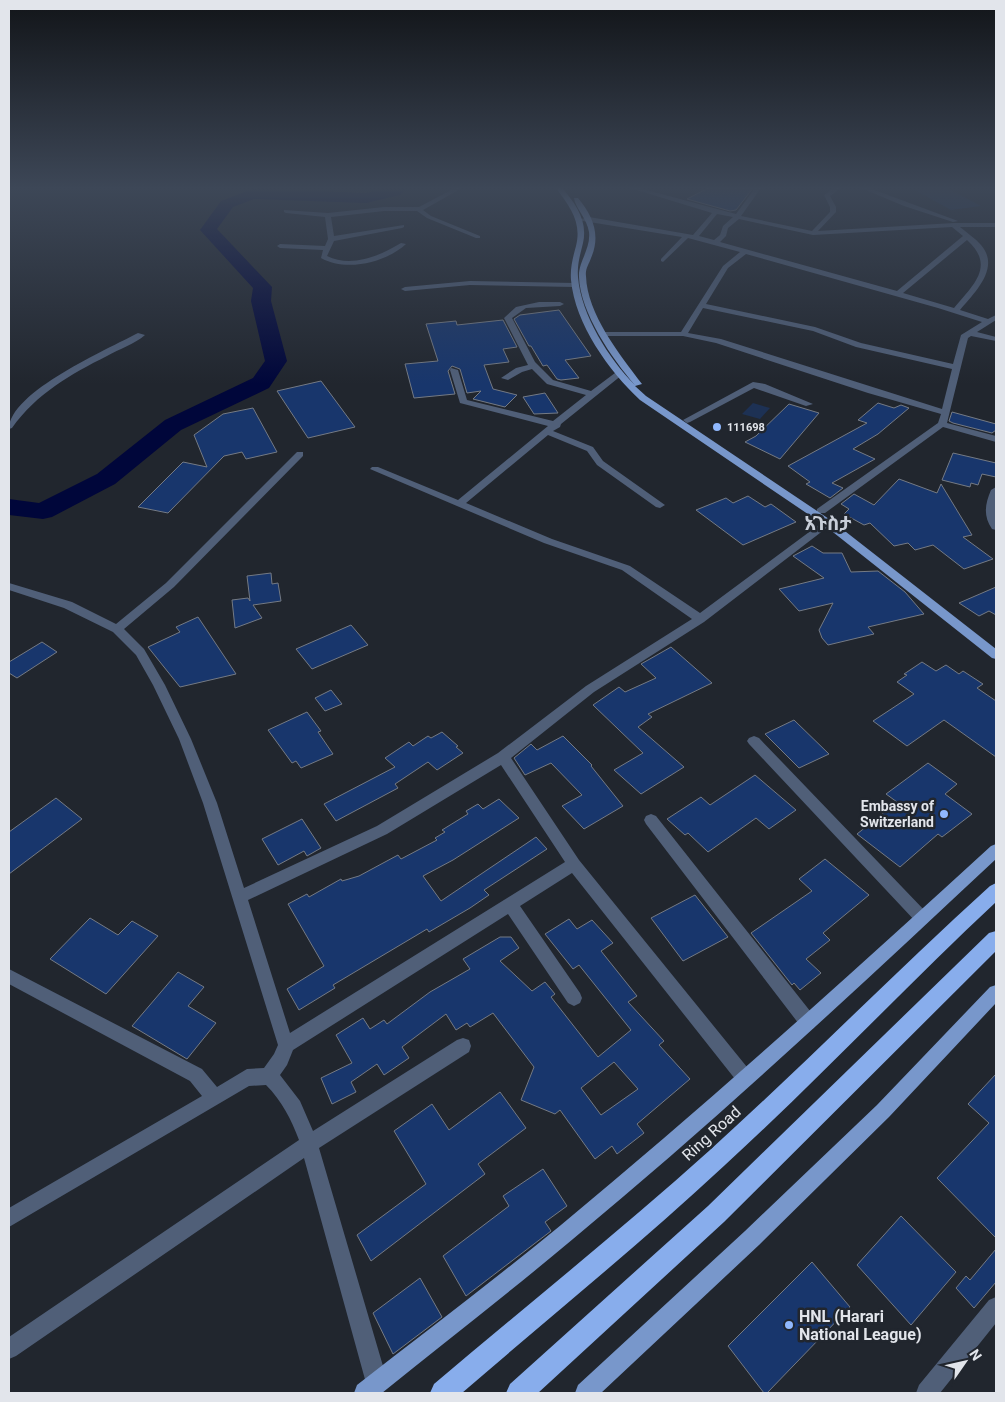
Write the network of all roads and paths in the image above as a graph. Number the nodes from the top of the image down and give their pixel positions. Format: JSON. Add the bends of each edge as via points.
{"nodes":[{"id":1,"x":324,"y":253,"type":"edge"},
{"id":2,"x":387,"y":253,"type":"edge"},
{"id":3,"x":578,"y":253,"type":"edge"},
{"id":4,"x":589,"y":253,"type":"edge"},
{"id":5,"x":669,"y":253,"type":"edge"},
{"id":6,"x":742,"y":253,"type":"edge"},
{"id":7,"x":749,"y":253,"type":"edge"},
{"id":8,"x":946,"y":253,"type":"edge"},
{"id":9,"x":983,"y":253,"type":"edge"},
{"id":10,"x":663,"y":260,"type":"dead end"},
{"id":11,"x":575,"y":285,"type":"junction"},
{"id":12,"x":405,"y":288,"type":"dead end"},
{"id":13,"x":898,"y":294,"type":"junction"},
{"id":14,"x":560,"y":304,"type":"dead end"},
{"id":15,"x":701,"y":305,"type":"junction"},
{"id":16,"x":955,"y":311,"type":"junction"},
{"id":17,"x":996,"y":317,"type":"edge"},
{"id":18,"x":989,"y":322,"type":"junction"},
{"id":19,"x":605,"y":334,"type":"junction"},
{"id":20,"x":683,"y":334,"type":"junction"},
{"id":21,"x":969,"y":334,"type":"junction"},
{"id":22,"x":141,"y":335,"type":"dead end"},
{"id":23,"x":996,"y":339,"type":"edge"},
{"id":24,"x":534,"y":366,"type":"junction"},
{"id":25,"x":955,"y":367,"type":"junction"},
{"id":26,"x":454,"y":370,"type":"dead end"},
{"id":27,"x":618,"y":375,"type":"junction"},
{"id":28,"x":505,"y":378,"type":"dead end"},
{"id":29,"x":592,"y":394,"type":"junction"},
{"id":30,"x":809,"y":404,"type":"dead end"},
{"id":31,"x":946,"y":413,"type":"junction"},
{"id":32,"x":688,"y":420,"type":"junction"},
{"id":33,"x":942,"y":424,"type":"junction"},
{"id":34,"x":557,"y":425,"type":"junction"},
{"id":35,"x":9,"y":426,"type":"edge"},
{"id":36,"x":548,"y":432,"type":"junction"},
{"id":37,"x":996,"y":439,"type":"edge"},
{"id":38,"x":300,"y":454,"type":"dead end"},
{"id":39,"x":375,"y":469,"type":"dead end"},
{"id":40,"x":996,"y":490,"type":"edge"},
{"id":41,"x":460,"y":504,"type":"junction"},
{"id":42,"x":660,"y":505,"type":"dead end"},
{"id":43,"x":821,"y":512,"type":"junction"},
{"id":44,"x":828,"y":523,"type":"junction"},
{"id":45,"x":996,"y":527,"type":"edge"},
{"id":46,"x":9,"y":586,"type":"edge"},
{"id":47,"x":700,"y":619,"type":"junction"},
{"id":48,"x":117,"y":629,"type":"junction"},
{"id":49,"x":996,"y":648,"type":"edge"},
{"id":50,"x":996,"y":656,"type":"edge"},
{"id":51,"x":754,"y":741,"type":"dead end"},
{"id":52,"x":503,"y":758,"type":"junction"},
{"id":53,"x":650,"y":820,"type":"dead end"},
{"id":54,"x":996,"y":850,"type":"edge"},
{"id":55,"x":574,"y":864,"type":"junction"},
{"id":56,"x":996,"y":891,"type":"edge"},
{"id":57,"x":240,"y":897,"type":"junction"},
{"id":58,"x":510,"y":904,"type":"junction"},
{"id":59,"x":922,"y":918,"type":"junction"},
{"id":60,"x":996,"y":939,"type":"edge"},
{"id":61,"x":9,"y":976,"type":"edge"},
{"id":62,"x":996,"y":992,"type":"edge"},
{"id":63,"x":574,"y":998,"type":"dead end"},
{"id":64,"x":808,"y":1022,"type":"junction"},
{"id":65,"x":286,"y":1045,"type":"junction"},
{"id":66,"x":463,"y":1046,"type":"dead end"},
{"id":67,"x":270,"y":1076,"type":"junction"},
{"id":68,"x":745,"y":1078,"type":"junction"},
{"id":69,"x":215,"y":1098,"type":"junction"},
{"id":70,"x":309,"y":1144,"type":"junction"},
{"id":71,"x":9,"y":1218,"type":"edge"},
{"id":72,"x":996,"y":1307,"type":"edge"},
{"id":73,"x":9,"y":1349,"type":"edge"},
{"id":74,"x":371,"y":1388,"type":"edge"},
{"id":75,"x":443,"y":1393,"type":"edge"},
{"id":76,"x":519,"y":1393,"type":"edge"},
{"id":77,"x":586,"y":1393,"type":"edge"},
{"id":78,"x":927,"y":1393,"type":"edge"}],
"edges":[{"from":1,"to":2,"type":"street","via":[[323,257],[331,261],[346,262]]},
{"from":3,"to":11,"type":"main road"},
{"from":4,"to":19,"type":"main road","via":[[582,278],[591,309]]},
{"from":5,"to":10,"type":"street"},
{"from":6,"to":15,"type":"street","via":[[725,267]]},
{"from":7,"to":13,"type":"street"},
{"from":8,"to":13,"type":"street"},
{"from":9,"to":16,"type":"street","via":[[985,262],[982,280]]},
{"from":11,"to":12,"type":"street","via":[[470,283]]},
{"from":11,"to":27,"type":"main road","via":[[594,337]]},
{"from":13,"to":16,"type":"street"},
{"from":14,"to":24,"type":"street","via":[[528,305],[517,308],[508,318]]},
{"from":15,"to":20,"type":"street"},
{"from":15,"to":25,"type":"street","via":[[806,327],[859,345]]},
{"from":16,"to":18,"type":"street"},
{"from":17,"to":18,"type":"street"},
{"from":18,"to":21,"type":"street"},
{"from":19,"to":20,"type":"street"},
{"from":19,"to":32,"type":"main road","via":[[631,376]]},
{"from":20,"to":31,"type":"street","via":[[718,341]]},
{"from":21,"to":23,"type":"street"},
{"from":21,"to":25,"type":"street","via":[[964,337]]},
{"from":22,"to":35,"type":"street","via":[[39,392],[19,410]]},
{"from":24,"to":28,"type":"street"},
{"from":24,"to":29,"type":"street","via":[[550,382]]},
{"from":25,"to":31,"type":"street"},
{"from":26,"to":34,"type":"street","via":[[463,401]]},
{"from":27,"to":29,"type":"street"},
{"from":27,"to":44,"type":"main road","via":[[643,398]]},
{"from":29,"to":34,"type":"street"},
{"from":30,"to":32,"type":"street","via":[[753,385]]},
{"from":31,"to":33,"type":"street"},
{"from":32,"to":43,"type":"main road"},
{"from":33,"to":37,"type":"street"},
{"from":33,"to":43,"type":"street"},
{"from":34,"to":36,"type":"street"},
{"from":36,"to":41,"type":"street"},
{"from":36,"to":42,"type":"street","via":[[590,449],[600,463]]},
{"from":38,"to":48,"type":"street","via":[[170,585]]},
{"from":39,"to":41,"type":"street"},
{"from":40,"to":45,"type":"street","via":[[991,500],[990,518]]},
{"from":41,"to":47,"type":"street","via":[[548,541],[626,568]]},
{"from":43,"to":49,"type":"main road"},
{"from":44,"to":47,"type":"street"},
{"from":44,"to":50,"type":"main road"},
{"from":46,"to":48,"type":"street","via":[[68,605]]},
{"from":47,"to":52,"type":"street","via":[[590,689]]},
{"from":48,"to":57,"type":"street","via":[[140,652],[160,685],[185,739],[210,803]]},
{"from":51,"to":59,"type":"street"},
{"from":52,"to":55,"type":"street"},
{"from":52,"to":57,"type":"street","via":[[382,830]]},
{"from":53,"to":64,"type":"street"},
{"from":54,"to":59,"type":"main road"},
{"from":55,"to":58,"type":"street"},
{"from":55,"to":68,"type":"street"},
{"from":56,"to":75,"type":"highway","name":"Ring Road","via":[[717,1158]]},
{"from":57,"to":65,"type":"street"},
{"from":58,"to":63,"type":"street"},
{"from":58,"to":65,"type":"street"},
{"from":59,"to":64,"type":"main road"},
{"from":60,"to":76,"type":"highway","via":[[716,1214]]},
{"from":61,"to":69,"type":"street","via":[[196,1075]]},
{"from":62,"to":77,"type":"main road","via":[[876,1118]]},
{"from":64,"to":68,"type":"main road"},
{"from":65,"to":67,"type":"street"},
{"from":66,"to":70,"type":"street"},
{"from":67,"to":69,"type":"street","via":[[247,1078]]},
{"from":67,"to":70,"type":"street","via":[[285,1090]]},
{"from":68,"to":74,"type":"main road","via":[[567,1232]]},
{"from":69,"to":71,"type":"street"},
{"from":70,"to":73,"type":"street"},
{"from":70,"to":74,"type":"street"},
{"from":72,"to":78,"type":"street"}]}
